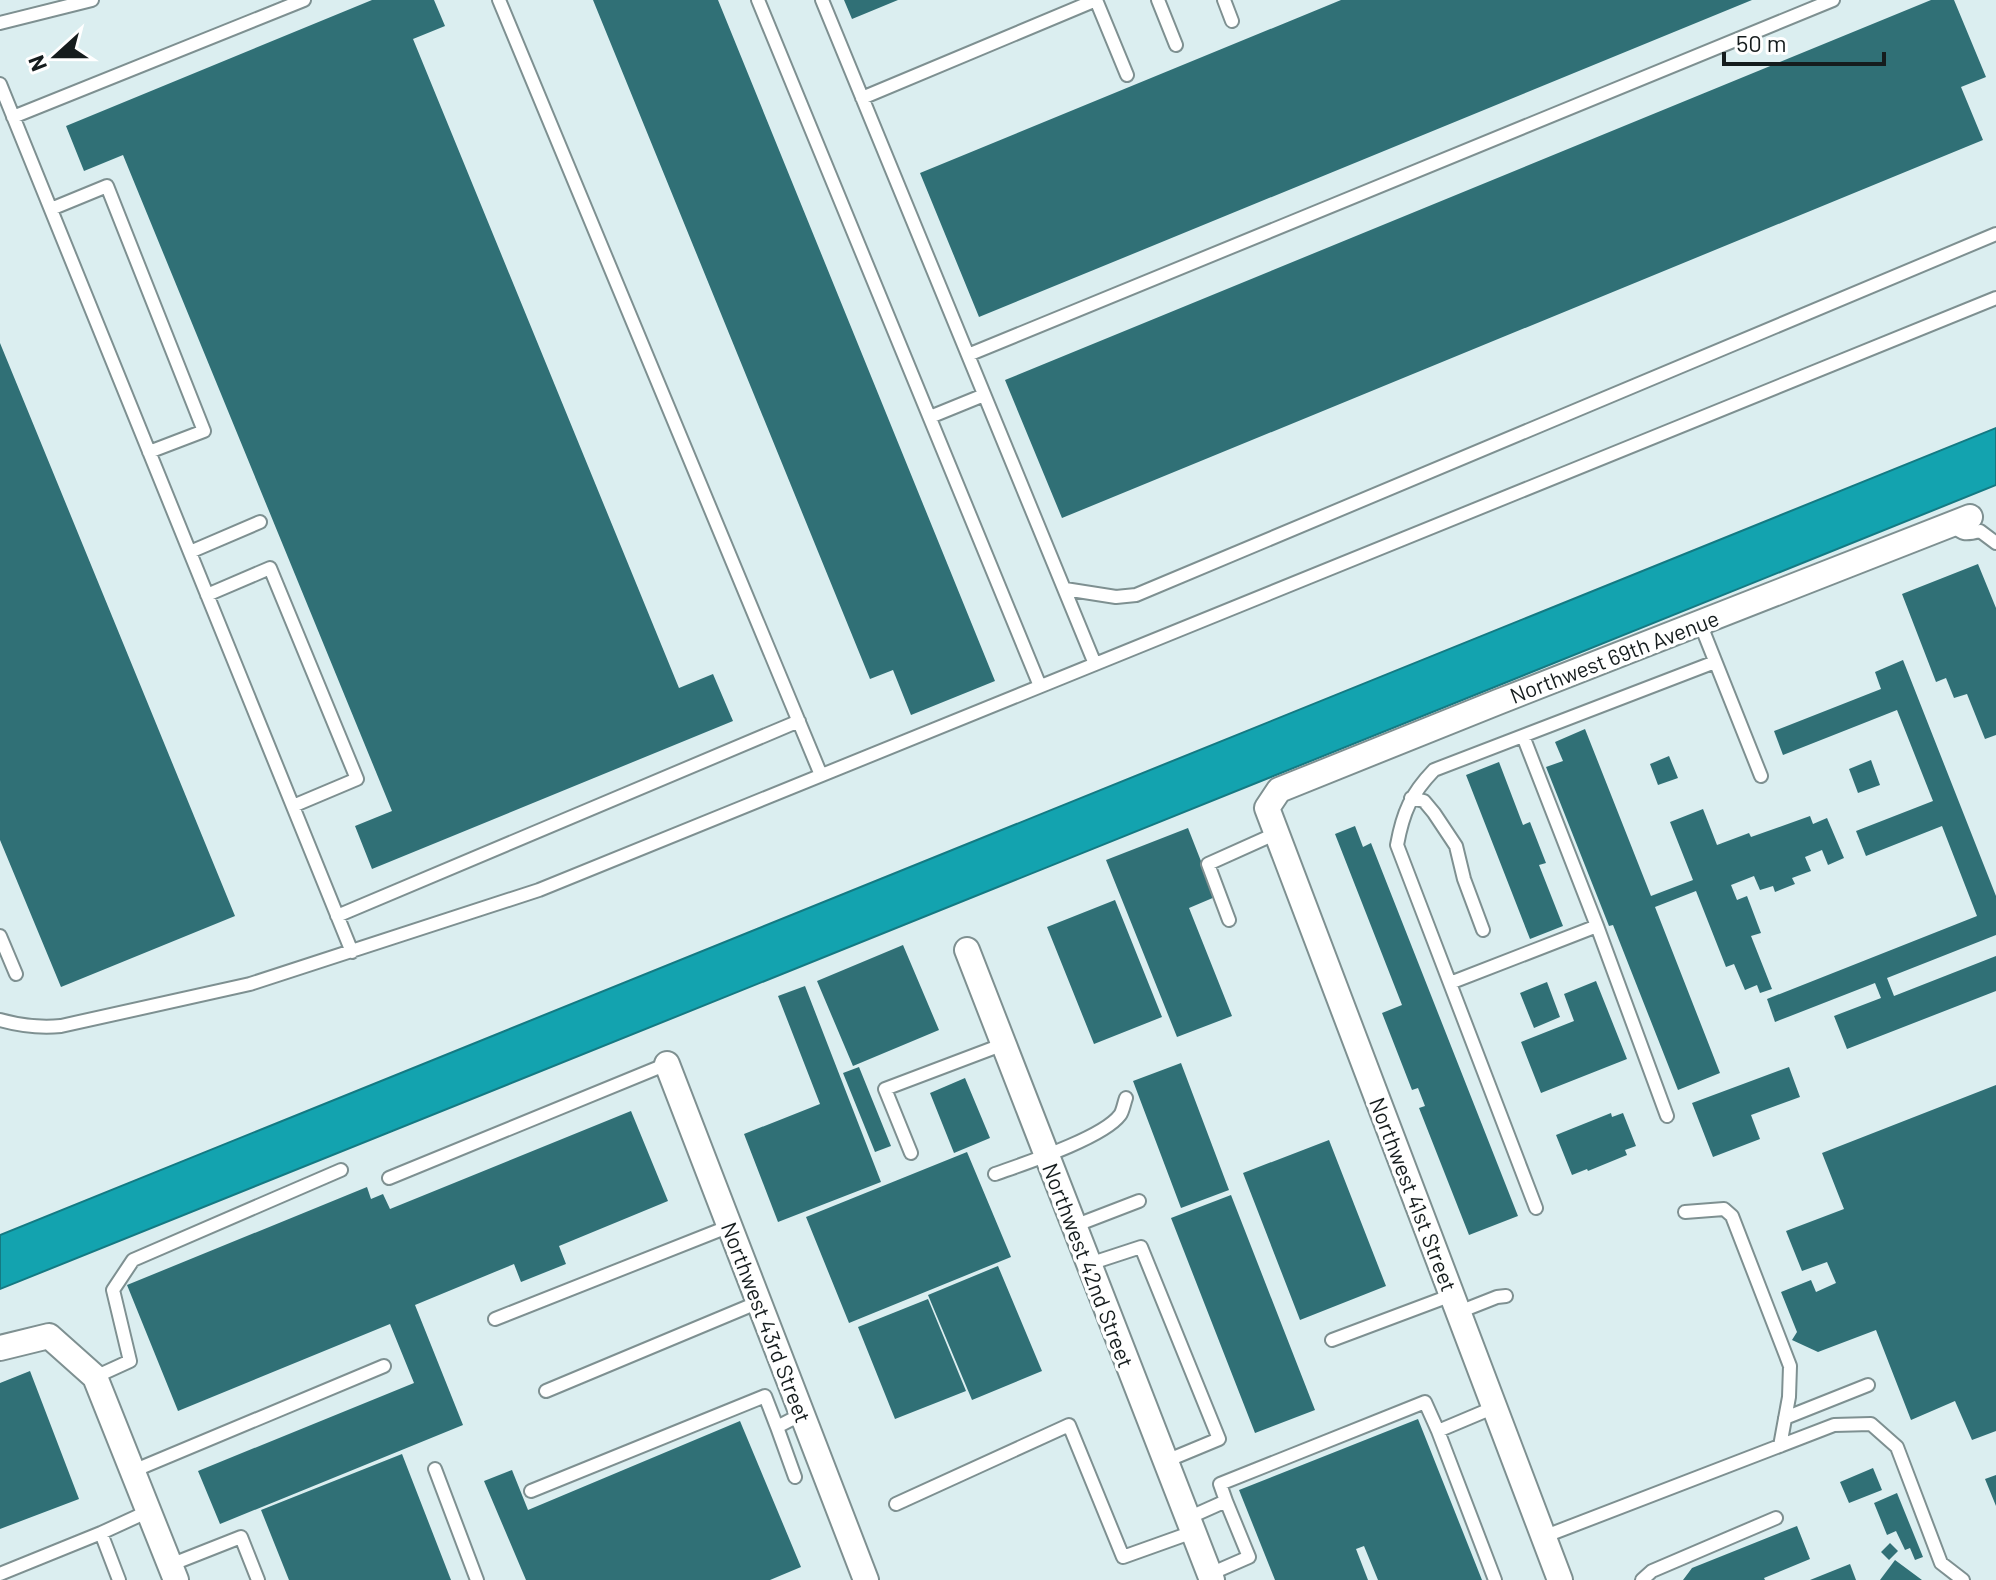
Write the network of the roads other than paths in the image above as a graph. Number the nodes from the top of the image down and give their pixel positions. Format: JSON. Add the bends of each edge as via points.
{"nodes":[{"id":1,"x":92,"y":0,"type":"edge"},
{"id":2,"x":304,"y":0,"type":"edge"},
{"id":3,"x":499,"y":0,"type":"edge"},
{"id":4,"x":758,"y":0,"type":"edge"},
{"id":5,"x":822,"y":0,"type":"edge"},
{"id":6,"x":1096,"y":0,"type":"edge"},
{"id":7,"x":1158,"y":0,"type":"edge"},
{"id":8,"x":1224,"y":0,"type":"edge"},
{"id":9,"x":1833,"y":0,"type":"edge"},
{"id":10,"x":1232,"y":21,"type":"dead end"},
{"id":11,"x":0,"y":23,"type":"edge"},
{"id":12,"x":1176,"y":45,"type":"dead end"},
{"id":13,"x":1127,"y":75,"type":"dead end"},
{"id":14,"x":0,"y":84,"type":"edge"},
{"id":15,"x":862,"y":98,"type":"junction"},
{"id":16,"x":13,"y":117,"type":"junction"},
{"id":17,"x":51,"y":209,"type":"junction"},
{"id":18,"x":1996,"y":234,"type":"edge"},
{"id":19,"x":1996,"y":298,"type":"edge"},
{"id":20,"x":968,"y":355,"type":"junction"},
{"id":21,"x":984,"y":395,"type":"junction"},
{"id":22,"x":930,"y":417,"type":"junction"},
{"id":23,"x":149,"y":452,"type":"junction"},
{"id":24,"x":1961,"y":520,"type":"joint"},
{"id":25,"x":260,"y":522,"type":"dead end"},
{"id":26,"x":1996,"y":543,"type":"edge"},
{"id":27,"x":190,"y":552,"type":"junction"},
{"id":28,"x":1065,"y":589,"type":"junction"},
{"id":29,"x":207,"y":595,"type":"junction"},
{"id":30,"x":1700,"y":623,"type":"junction"},
{"id":31,"x":1715,"y":662,"type":"junction"},
{"id":32,"x":1095,"y":664,"type":"junction"},
{"id":33,"x":1040,"y":686,"type":"junction"},
{"id":34,"x":799,"y":721,"type":"junction"},
{"id":35,"x":1523,"y":736,"type":"junction"},
{"id":36,"x":821,"y":775,"type":"junction"},
{"id":37,"x":1761,"y":776,"type":"dead end"},
{"id":38,"x":1411,"y":798,"type":"junction"},
{"id":39,"x":293,"y":806,"type":"junction"},
{"id":40,"x":1267,"y":808,"type":"joint"},
{"id":41,"x":1277,"y":833,"type":"junction"},
{"id":42,"x":337,"y":916,"type":"junction"},
{"id":43,"x":1229,"y":920,"type":"dead end"},
{"id":44,"x":1597,"y":926,"type":"junction"},
{"id":45,"x":1483,"y":930,"type":"dead end"},
{"id":46,"x":0,"y":936,"type":"edge"},
{"id":47,"x":967,"y":950,"type":"dead end"},
{"id":48,"x":352,"y":952,"type":"junction"},
{"id":49,"x":16,"y":974,"type":"dead end"},
{"id":50,"x":1450,"y":983,"type":"junction"},
{"id":51,"x":0,"y":1020,"type":"edge"},
{"id":52,"x":1004,"y":1044,"type":"junction"},
{"id":53,"x":667,"y":1064,"type":"joint"},
{"id":54,"x":1126,"y":1098,"type":"dead end"},
{"id":55,"x":1667,"y":1116,"type":"dead end"},
{"id":56,"x":911,"y":1153,"type":"dead end"},
{"id":57,"x":1047,"y":1155,"type":"junction"},
{"id":58,"x":341,"y":1170,"type":"dead end"},
{"id":59,"x":995,"y":1174,"type":"dead end"},
{"id":60,"x":389,"y":1178,"type":"dead end"},
{"id":61,"x":1139,"y":1201,"type":"dead end"},
{"id":62,"x":1536,"y":1208,"type":"dead end"},
{"id":63,"x":1685,"y":1212,"type":"dead end"},
{"id":64,"x":730,"y":1226,"type":"junction"},
{"id":65,"x":1074,"y":1226,"type":"junction"},
{"id":66,"x":1089,"y":1264,"type":"junction"},
{"id":67,"x":1506,"y":1296,"type":"dead end"},
{"id":68,"x":759,"y":1302,"type":"junction"},
{"id":69,"x":1456,"y":1304,"type":"junction"},
{"id":70,"x":495,"y":1319,"type":"dead end"},
{"id":71,"x":1332,"y":1340,"type":"dead end"},
{"id":72,"x":0,"y":1348,"type":"edge"},
{"id":73,"x":384,"y":1366,"type":"dead end"},
{"id":74,"x":95,"y":1377,"type":"junction"},
{"id":75,"x":1868,"y":1385,"type":"dead end"},
{"id":76,"x":546,"y":1391,"type":"dead end"},
{"id":77,"x":1495,"y":1407,"type":"junction"},
{"id":78,"x":802,"y":1414,"type":"junction"},
{"id":79,"x":1785,"y":1418,"type":"junction"},
{"id":80,"x":777,"y":1427,"type":"junction"},
{"id":81,"x":1438,"y":1431,"type":"junction"},
{"id":82,"x":1780,"y":1446,"type":"junction"},
{"id":83,"x":1166,"y":1461,"type":"junction"},
{"id":84,"x":435,"y":1469,"type":"dead end"},
{"id":85,"x":133,"y":1471,"type":"junction"},
{"id":86,"x":795,"y":1477,"type":"dead end"},
{"id":87,"x":531,"y":1491,"type":"dead end"},
{"id":88,"x":1226,"y":1501,"type":"junction"},
{"id":89,"x":896,"y":1504,"type":"dead end"},
{"id":90,"x":149,"y":1511,"type":"junction"},
{"id":91,"x":1776,"y":1518,"type":"dead end"},
{"id":92,"x":1190,"y":1525,"type":"junction"},
{"id":93,"x":101,"y":1533,"type":"junction"},
{"id":94,"x":1543,"y":1537,"type":"junction"},
{"id":95,"x":173,"y":1572,"type":"edge"},
{"id":96,"x":0,"y":1574,"type":"edge"},
{"id":97,"x":1211,"y":1577,"type":"edge"},
{"id":98,"x":119,"y":1580,"type":"edge"},
{"id":99,"x":258,"y":1580,"type":"edge"},
{"id":100,"x":477,"y":1580,"type":"edge"},
{"id":101,"x":866,"y":1580,"type":"edge"},
{"id":102,"x":1495,"y":1580,"type":"edge"},
{"id":103,"x":1560,"y":1580,"type":"edge"},
{"id":104,"x":1642,"y":1580,"type":"edge"},
{"id":105,"x":1963,"y":1580,"type":"edge"}],
"edges":[{"from":1,"to":11,"type":"lane"},
{"from":2,"to":16,"type":"lane"},
{"from":3,"to":34,"type":"lane"},
{"from":4,"to":22,"type":"lane"},
{"from":5,"to":15,"type":"lane"},
{"from":6,"to":13,"type":"lane"},
{"from":6,"to":15,"type":"lane"},
{"from":7,"to":12,"type":"lane"},
{"from":8,"to":10,"type":"lane"},
{"from":9,"to":20,"type":"lane"},
{"from":14,"to":16,"type":"lane"},
{"from":15,"to":20,"type":"lane"},
{"from":16,"to":17,"type":"lane"},
{"from":17,"to":23,"type":"lane"},
{"from":17,"to":23,"type":"lane","via":[[107,186],[204,431]]},
{"from":18,"to":28,"type":"lane","via":[[1136,595]]},
{"from":19,"to":32,"type":"lane"},
{"from":20,"to":21,"type":"lane"},
{"from":21,"to":22,"type":"lane"},
{"from":21,"to":28,"type":"lane"},
{"from":22,"to":33,"type":"lane"},
{"from":23,"to":27,"type":"lane"},
{"from":24,"to":26,"type":"lane","via":[[1959,531],[1980,531]]},
{"from":24,"to":30,"type":"street","name":"Northwest 69th Avenue"},
{"from":25,"to":27,"type":"lane"},
{"from":27,"to":29,"type":"lane"},
{"from":28,"to":32,"type":"lane"},
{"from":29,"to":39,"type":"lane"},
{"from":29,"to":39,"type":"lane","via":[[270,568],[357,779]]},
{"from":30,"to":31,"type":"lane"},
{"from":30,"to":40,"type":"street","name":"Northwest 69th Avenue","via":[[1279,790]]},
{"from":31,"to":35,"type":"lane"},
{"from":31,"to":37,"type":"lane"},
{"from":32,"to":33,"type":"lane"},
{"from":33,"to":36,"type":"lane"},
{"from":34,"to":36,"type":"lane"},
{"from":34,"to":42,"type":"lane"},
{"from":35,"to":38,"type":"lane","via":[[1434,770]]},
{"from":35,"to":44,"type":"lane"},
{"from":36,"to":48,"type":"lane","via":[[539,890]]},
{"from":38,"to":45,"type":"lane","via":[[1424,801],[1456,846]]},
{"from":38,"to":50,"type":"lane","via":[[1397,845]]},
{"from":39,"to":42,"type":"lane"},
{"from":40,"to":41,"type":"street","name":"Northwest 41st Street"},
{"from":41,"to":43,"type":"lane","via":[[1208,864]]},
{"from":41,"to":69,"type":"street","name":"Northwest 41st Street"},
{"from":42,"to":48,"type":"lane"},
{"from":44,"to":50,"type":"lane"},
{"from":44,"to":55,"type":"lane"},
{"from":46,"to":49,"type":"lane"},
{"from":47,"to":52,"type":"street","name":"Northwest 42nd Street"},
{"from":48,"to":51,"type":"lane","via":[[250,984],[61,1026]]},
{"from":50,"to":62,"type":"lane"},
{"from":52,"to":56,"type":"lane","via":[[885,1089]]},
{"from":52,"to":57,"type":"street","name":"Northwest 42nd Street"},
{"from":53,"to":60,"type":"lane"},
{"from":53,"to":64,"type":"street","name":"Northwest 43rd Street"},
{"from":54,"to":57,"type":"lane","via":[[1120,1115],[1098,1132]]},
{"from":57,"to":59,"type":"lane"},
{"from":57,"to":65,"type":"street","name":"Northwest 42nd Street"},
{"from":58,"to":74,"type":"lane","via":[[133,1260],[113,1290],[130,1361]]},
{"from":61,"to":65,"type":"lane"},
{"from":63,"to":79,"type":"lane","via":[[1724,1209],[1732,1216],[1790,1366]]},
{"from":64,"to":68,"type":"street","name":"Northwest 43rd Street"},
{"from":64,"to":70,"type":"lane"},
{"from":65,"to":66,"type":"street","name":"Northwest 42nd Street"},
{"from":66,"to":83,"type":"street","name":"Northwest 42nd Street"},
{"from":66,"to":83,"type":"lane","via":[[1141,1247],[1219,1439]]},
{"from":67,"to":69,"type":"lane"},
{"from":68,"to":76,"type":"lane"},
{"from":68,"to":78,"type":"street","name":"Northwest 43rd Street"},
{"from":69,"to":71,"type":"lane"},
{"from":69,"to":77,"type":"street","name":"Northwest 41st Street"},
{"from":72,"to":74,"type":"street","via":[[49,1336]]},
{"from":73,"to":85,"type":"lane"},
{"from":74,"to":85,"type":"street"},
{"from":75,"to":79,"type":"lane"},
{"from":77,"to":81,"type":"lane"},
{"from":77,"to":94,"type":"street","name":"Northwest 41st Street"},
{"from":78,"to":80,"type":"lane"},
{"from":78,"to":101,"type":"street","name":"Northwest 43rd Street"},
{"from":79,"to":82,"type":"lane"},
{"from":80,"to":86,"type":"lane"},
{"from":80,"to":87,"type":"lane","via":[[765,1396]]},
{"from":81,"to":88,"type":"lane","via":[[1425,1402],[1220,1484]]},
{"from":81,"to":102,"type":"lane"},
{"from":82,"to":94,"type":"lane"},
{"from":82,"to":105,"type":"lane","via":[[1834,1425],[1871,1424],[1897,1447],[1941,1563]]},
{"from":83,"to":92,"type":"street","name":"Northwest 42nd Street"},
{"from":84,"to":100,"type":"lane"},
{"from":85,"to":90,"type":"street"},
{"from":88,"to":92,"type":"lane"},
{"from":88,"to":97,"type":"lane","via":[[1249,1557]]},
{"from":89,"to":92,"type":"lane","via":[[1069,1425],[1123,1557]]},
{"from":90,"to":93,"type":"lane"},
{"from":90,"to":95,"type":"street"},
{"from":91,"to":104,"type":"lane"},
{"from":92,"to":97,"type":"street","name":"Northwest 42nd Street"},
{"from":93,"to":96,"type":"lane"},
{"from":93,"to":98,"type":"lane"},
{"from":94,"to":103,"type":"street","name":"Northwest 41st Street"},
{"from":95,"to":99,"type":"lane","via":[[241,1537]]}]}
